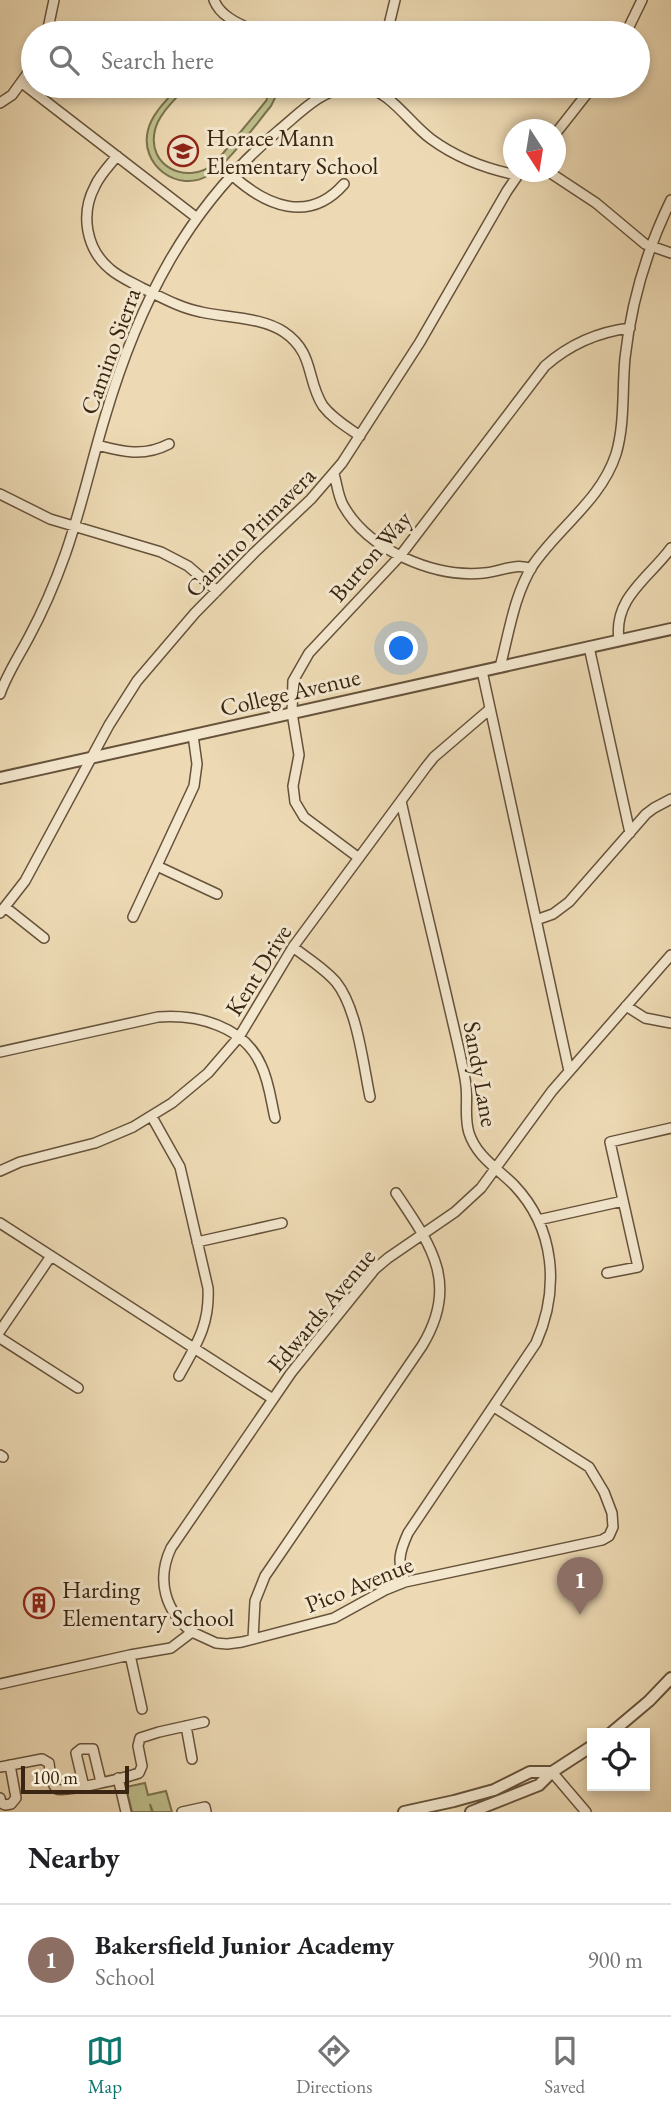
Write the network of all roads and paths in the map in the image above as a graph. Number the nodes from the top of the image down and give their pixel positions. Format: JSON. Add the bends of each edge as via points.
{"nodes":[{"id":1,"x":54,"y":0,"type":"edge"},
{"id":2,"x":214,"y":0,"type":"edge"},
{"id":3,"x":395,"y":0,"type":"edge"},
{"id":4,"x":642,"y":0,"type":"edge"},
{"id":5,"x":50,"y":21,"type":"edge"},
{"id":6,"x":236,"y":21,"type":"edge"},
{"id":7,"x":390,"y":21,"type":"edge"},
{"id":8,"x":632,"y":21,"type":"edge"},
{"id":9,"x":21,"y":84,"type":"edge"},
{"id":10,"x":42,"y":98,"type":"edge"},
{"id":11,"x":319,"y":98,"type":"edge"},
{"id":12,"x":583,"y":98,"type":"edge"},
{"id":13,"x":390,"y":99,"type":"edge"},
{"id":14,"x":0,"y":103,"type":"edge"},
{"id":15,"x":566,"y":119,"type":"edge"},
{"id":16,"x":117,"y":156,"type":"junction"},
{"id":17,"x":503,"y":170,"type":"edge"},
{"id":18,"x":232,"y":175,"type":"junction"},
{"id":19,"x":514,"y":182,"type":"edge"},
{"id":20,"x":564,"y":182,"type":"edge"},
{"id":21,"x":344,"y":184,"type":"dead end"},
{"id":22,"x":671,"y":200,"type":"edge"},
{"id":23,"x":197,"y":218,"type":"junction"},
{"id":24,"x":651,"y":247,"type":"junction"},
{"id":25,"x":671,"y":254,"type":"edge"},
{"id":26,"x":151,"y":292,"type":"junction"},
{"id":27,"x":630,"y":328,"type":"junction"},
{"id":28,"x":360,"y":436,"type":"junction"},
{"id":29,"x":169,"y":444,"type":"dead end"},
{"id":30,"x":97,"y":445,"type":"junction"},
{"id":31,"x":334,"y":474,"type":"junction"},
{"id":32,"x":0,"y":494,"type":"edge"},
{"id":33,"x":74,"y":527,"type":"junction"},
{"id":34,"x":671,"y":548,"type":"edge"},
{"id":35,"x":400,"y":556,"type":"junction"},
{"id":36,"x":531,"y":569,"type":"junction"},
{"id":37,"x":217,"y":591,"type":"junction"},
{"id":38,"x":671,"y":629,"type":"edge"},
{"id":39,"x":619,"y":640,"type":"junction"},
{"id":40,"x":589,"y":647,"type":"junction"},
{"id":41,"x":500,"y":667,"type":"junction"},
{"id":42,"x":482,"y":671,"type":"junction"},
{"id":43,"x":0,"y":694,"type":"edge"},
{"id":44,"x":490,"y":709,"type":"junction"},
{"id":45,"x":292,"y":713,"type":"junction"},
{"id":46,"x":193,"y":735,"type":"junction"},
{"id":47,"x":91,"y":758,"type":"junction"},
{"id":48,"x":0,"y":778,"type":"edge"},
{"id":49,"x":671,"y":799,"type":"edge"},
{"id":50,"x":401,"y":801,"type":"junction"},
{"id":51,"x":629,"y":833,"type":"junction"},
{"id":52,"x":359,"y":858,"type":"junction"},
{"id":53,"x":157,"y":866,"type":"junction"},
{"id":54,"x":217,"y":894,"type":"dead end"},
{"id":55,"x":2,"y":910,"type":"edge"},
{"id":56,"x":133,"y":917,"type":"dead end"},
{"id":57,"x":536,"y":920,"type":"junction"},
{"id":58,"x":44,"y":938,"type":"dead end"},
{"id":59,"x":293,"y":947,"type":"junction"},
{"id":60,"x":671,"y":955,"type":"edge"},
{"id":61,"x":626,"y":1006,"type":"junction"},
{"id":62,"x":671,"y":1023,"type":"edge"},
{"id":63,"x":239,"y":1037,"type":"junction"},
{"id":64,"x":0,"y":1052,"type":"edge"},
{"id":65,"x":569,"y":1071,"type":"junction"},
{"id":66,"x":370,"y":1097,"type":"dead end"},
{"id":67,"x":152,"y":1117,"type":"junction"},
{"id":68,"x":275,"y":1118,"type":"dead end"},
{"id":69,"x":671,"y":1128,"type":"edge"},
{"id":70,"x":495,"y":1168,"type":"junction"},
{"id":71,"x":0,"y":1171,"type":"edge"},
{"id":72,"x":396,"y":1193,"type":"dead end"},
{"id":73,"x":623,"y":1201,"type":"junction"},
{"id":74,"x":538,"y":1220,"type":"junction"},
{"id":75,"x":0,"y":1223,"type":"edge"},
{"id":76,"x":282,"y":1223,"type":"dead end"},
{"id":77,"x":423,"y":1234,"type":"junction"},
{"id":78,"x":197,"y":1241,"type":"junction"},
{"id":79,"x":51,"y":1256,"type":"junction"},
{"id":80,"x":607,"y":1273,"type":"dead end"},
{"id":81,"x":0,"y":1331,"type":"edge"},
{"id":82,"x":0,"y":1338,"type":"edge"},
{"id":83,"x":195,"y":1348,"type":"junction"},
{"id":84,"x":179,"y":1376,"type":"dead end"},
{"id":85,"x":78,"y":1388,"type":"dead end"},
{"id":86,"x":273,"y":1399,"type":"junction"},
{"id":87,"x":494,"y":1407,"type":"junction"},
{"id":88,"x":405,"y":1582,"type":"junction"},
{"id":89,"x":192,"y":1632,"type":"junction"},
{"id":90,"x":253,"y":1639,"type":"junction"},
{"id":91,"x":130,"y":1655,"type":"junction"},
{"id":92,"x":671,"y":1678,"type":"edge"},
{"id":93,"x":0,"y":1684,"type":"edge"},
{"id":94,"x":142,"y":1709,"type":"dead end"},
{"id":95,"x":204,"y":1722,"type":"dead end"},
{"id":96,"x":186,"y":1726,"type":"junction"},
{"id":97,"x":617,"y":1728,"type":"edge"},
{"id":98,"x":587,"y":1749,"type":"edge"},
{"id":99,"x":192,"y":1759,"type":"dead end"},
{"id":100,"x":5,"y":1766,"type":"edge"},
{"id":101,"x":552,"y":1772,"type":"junction"},
{"id":102,"x":118,"y":1778,"type":"junction"},
{"id":103,"x":101,"y":1782,"type":"junction"},
{"id":104,"x":84,"y":1787,"type":"junction"},
{"id":105,"x":0,"y":1798,"type":"edge"},
{"id":106,"x":126,"y":1812,"type":"edge"},
{"id":107,"x":182,"y":1812,"type":"edge"},
{"id":108,"x":206,"y":1812,"type":"edge"},
{"id":109,"x":404,"y":1812,"type":"edge"},
{"id":110,"x":471,"y":1812,"type":"edge"},
{"id":111,"x":586,"y":1812,"type":"edge"}],
"edges":[{"from":1,"to":5,"type":"street"},
{"from":2,"to":6,"type":"street","via":[[224,15]]},
{"from":3,"to":7,"type":"street"},
{"from":4,"to":8,"type":"street"},
{"from":9,"to":14,"type":"street"},
{"from":10,"to":16,"type":"street"},
{"from":11,"to":18,"type":"street","name":"Camino Sierra"},
{"from":12,"to":15,"type":"street"},
{"from":13,"to":17,"type":"street","via":[[450,152]]},
{"from":16,"to":23,"type":"street"},
{"from":16,"to":26,"type":"street","via":[[90,195],[87,229],[108,268]]},
{"from":18,"to":21,"type":"street","via":[[276,204],[300,207],[329,198]]},
{"from":18,"to":23,"type":"street","name":"Camino Sierra"},
{"from":19,"to":28,"type":"street","name":"Camino Primavera"},
{"from":20,"to":24,"type":"street"},
{"from":22,"to":24,"type":"street"},
{"from":23,"to":26,"type":"street","name":"Camino Sierra"},
{"from":24,"to":25,"type":"street"},
{"from":24,"to":27,"type":"street"},
{"from":26,"to":28,"type":"street","via":[[186,308],[263,323],[284,332],[306,357],[323,405]]},
{"from":26,"to":30,"type":"street","name":"Camino Sierra","via":[[118,373]]},
{"from":27,"to":35,"type":"street","name":"Burton Way","via":[[583,340],[545,366]]},
{"from":27,"to":36,"type":"street","via":[[619,442],[611,468]]},
{"from":28,"to":31,"type":"street","name":"Camino Primavera"},
{"from":29,"to":30,"type":"street","via":[[138,453]]},
{"from":30,"to":33,"type":"street","name":"Camino Sierra"},
{"from":31,"to":35,"type":"street","via":[[340,499],[350,514]]},
{"from":31,"to":37,"type":"street","name":"Camino Primavera"},
{"from":32,"to":33,"type":"street"},
{"from":33,"to":37,"type":"street","via":[[161,552],[188,566]]},
{"from":33,"to":43,"type":"street","name":"Camino Sierra","via":[[50,592]]},
{"from":34,"to":39,"type":"street","via":[[624,603]]},
{"from":35,"to":36,"type":"street","via":[[452,572]]},
{"from":35,"to":45,"type":"street","name":"Burton Way","via":[[309,653],[293,681]]},
{"from":36,"to":41,"type":"street","via":[[515,607]]},
{"from":37,"to":47,"type":"street","name":"Camino Primavera","via":[[137,681]]},
{"from":38,"to":39,"type":"street","name":"College Avenue"},
{"from":39,"to":40,"type":"street","name":"College Avenue"},
{"from":40,"to":41,"type":"street","name":"College Avenue"},
{"from":40,"to":51,"type":"street"},
{"from":41,"to":42,"type":"street","name":"College Avenue"},
{"from":42,"to":44,"type":"street"},
{"from":42,"to":45,"type":"street","name":"College Avenue"},
{"from":44,"to":50,"type":"street","name":"Kent Drive","via":[[434,757]]},
{"from":44,"to":57,"type":"street"},
{"from":45,"to":46,"type":"street","name":"College Avenue"},
{"from":45,"to":52,"type":"street","name":"Burton Way","via":[[299,755],[293,786],[298,810]]},
{"from":46,"to":47,"type":"street","name":"College Avenue"},
{"from":46,"to":53,"type":"street","via":[[194,786]]},
{"from":47,"to":48,"type":"street","name":"College Avenue"},
{"from":47,"to":55,"type":"street","name":"Camino Primavera","via":[[25,881]]},
{"from":49,"to":51,"type":"street","via":[[654,808]]},
{"from":50,"to":52,"type":"street","name":"Kent Drive"},
{"from":50,"to":70,"type":"street","name":"Sandy Lane","via":[[466,1085],[470,1133]]},
{"from":51,"to":57,"type":"street","via":[[569,902]]},
{"from":52,"to":59,"type":"street","name":"Kent Drive"},
{"from":53,"to":54,"type":"street"},
{"from":53,"to":56,"type":"street"},
{"from":55,"to":58,"type":"street"},
{"from":57,"to":65,"type":"street"},
{"from":59,"to":63,"type":"street","name":"Kent Drive"},
{"from":59,"to":66,"type":"street","via":[[343,992]]},
{"from":60,"to":61,"type":"street","name":"Edwards Avenue"},
{"from":61,"to":62,"type":"street","via":[[645,1018]]},
{"from":61,"to":65,"type":"street","name":"Edwards Avenue"},
{"from":63,"to":64,"type":"street","via":[[212,1023],[171,1016]]},
{"from":63,"to":67,"type":"street","name":"Kent Drive","via":[[199,1082]]},
{"from":63,"to":68,"type":"street","via":[[261,1064]]},
{"from":65,"to":70,"type":"street","name":"Edwards Avenue"},
{"from":67,"to":71,"type":"street","name":"Kent Drive","via":[[115,1136]]},
{"from":67,"to":78,"type":"street","via":[[180,1167]]},
{"from":69,"to":73,"type":"street","via":[[610,1142]]},
{"from":70,"to":74,"type":"street","name":"Sandy Lane"},
{"from":70,"to":77,"type":"street","name":"Edwards Avenue","via":[[469,1200]]},
{"from":72,"to":77,"type":"street"},
{"from":73,"to":74,"type":"street"},
{"from":73,"to":80,"type":"street","via":[[638,1267]]},
{"from":74,"to":87,"type":"street","name":"Sandy Lane","via":[[551,1266],[548,1311],[537,1343]]},
{"from":75,"to":79,"type":"street"},
{"from":76,"to":78,"type":"street"},
{"from":77,"to":86,"type":"street","name":"Edwards Avenue","via":[[363,1282]]},
{"from":77,"to":90,"type":"street","via":[[439,1272],[434,1324],[265,1576],[255,1601]]},
{"from":78,"to":83,"type":"street","via":[[209,1302]]},
{"from":79,"to":81,"type":"street"},
{"from":79,"to":83,"type":"street"},
{"from":82,"to":85,"type":"street"},
{"from":83,"to":84,"type":"street"},
{"from":83,"to":86,"type":"street"},
{"from":86,"to":89,"type":"street","name":"Edwards Avenue","via":[[167,1558],[163,1579],[167,1600]]},
{"from":87,"to":88,"type":"street","name":"Sandy Lane","via":[[408,1533],[398,1566]]},
{"from":87,"to":88,"type":"street","name":"Pico Avenue","via":[[589,1466],[612,1513],[609,1536]]},
{"from":88,"to":90,"type":"street","name":"Pico Avenue","via":[[334,1618]]},
{"from":89,"to":90,"type":"street","name":"Pico Avenue","via":[[216,1643]]},
{"from":89,"to":91,"type":"street","via":[[171,1648]]},
{"from":91,"to":93,"type":"street"},
{"from":91,"to":94,"type":"street"},
{"from":92,"to":97,"type":"street"},
{"from":95,"to":96,"type":"street"},
{"from":96,"to":99,"type":"street"},
{"from":96,"to":102,"type":"street","via":[[140,1738],[141,1770]]},
{"from":98,"to":101,"type":"street"},
{"from":100,"to":104,"type":"street","via":[[42,1759],[58,1789]]},
{"from":100,"to":105,"type":"street","via":[[16,1798],[5,1805]]},
{"from":101,"to":109,"type":"street","via":[[530,1772],[494,1790]]},
{"from":101,"to":110,"type":"street","via":[[539,1785]]},
{"from":101,"to":111,"type":"street"},
{"from":102,"to":103,"type":"street"},
{"from":102,"to":106,"type":"street"},
{"from":103,"to":104,"type":"street"},
{"from":103,"to":104,"type":"street","via":[[93,1749],[81,1749],[76,1754]]},
{"from":107,"to":108,"type":"street","via":[[205,1807]]}]}
